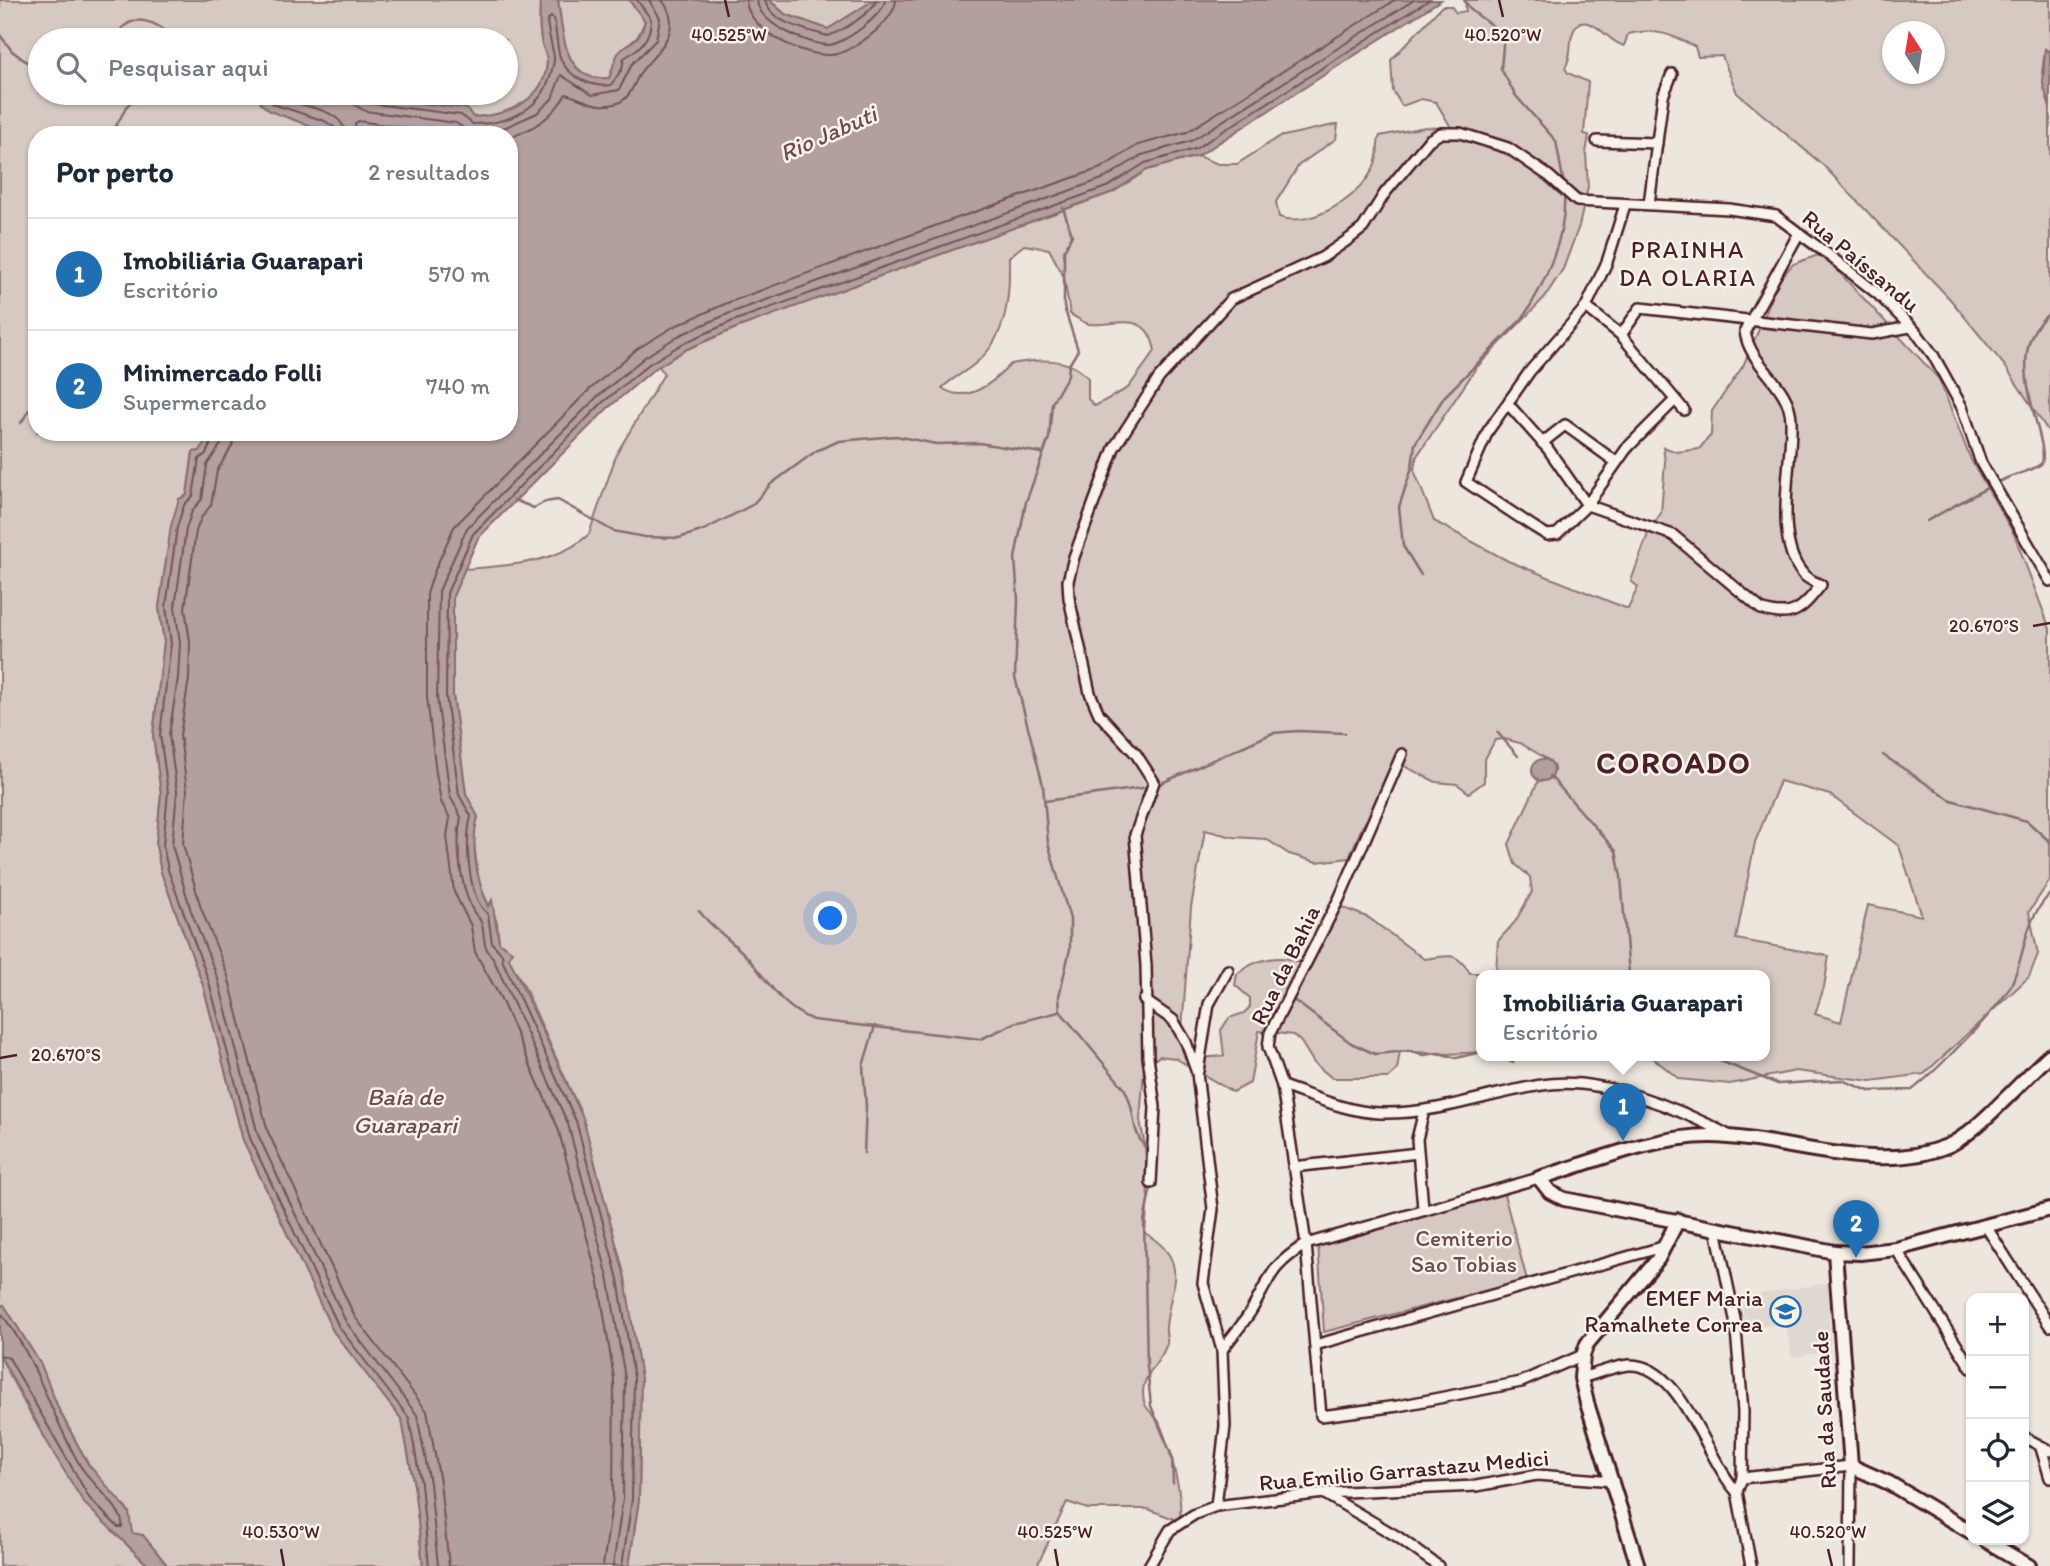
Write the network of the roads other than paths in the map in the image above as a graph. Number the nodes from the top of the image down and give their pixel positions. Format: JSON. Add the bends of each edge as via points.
{"nodes":[{"id":1,"x":1672,"y":74,"type":"dead end"},
{"id":2,"x":1597,"y":141,"type":"dead end"},
{"id":3,"x":1657,"y":144,"type":"junction"},
{"id":4,"x":1649,"y":204,"type":"junction"},
{"id":5,"x":1625,"y":205,"type":"junction"},
{"id":6,"x":1799,"y":233,"type":"junction"},
{"id":7,"x":1586,"y":307,"type":"junction"},
{"id":8,"x":1753,"y":320,"type":"junction"},
{"id":9,"x":1910,"y":327,"type":"junction"},
{"id":10,"x":1621,"y":335,"type":"junction"},
{"id":11,"x":1674,"y":401,"type":"junction"},
{"id":12,"x":1508,"y":404,"type":"junction"},
{"id":13,"x":1684,"y":411,"type":"dead end"},
{"id":14,"x":1542,"y":443,"type":"junction"},
{"id":15,"x":1616,"y":462,"type":"junction"},
{"id":16,"x":1587,"y":505,"type":"junction"},
{"id":17,"x":2050,"y":581,"type":"edge"},
{"id":18,"x":1402,"y":754,"type":"dead end"},
{"id":19,"x":1228,"y":970,"type":"dead end"},
{"id":20,"x":1144,"y":1000,"type":"junction"},
{"id":21,"x":2050,"y":1055,"type":"edge"},
{"id":22,"x":1197,"y":1073,"type":"junction"},
{"id":23,"x":1282,"y":1086,"type":"junction"},
{"id":24,"x":1423,"y":1111,"type":"junction"},
{"id":25,"x":1735,"y":1139,"type":"junction"},
{"id":26,"x":1418,"y":1153,"type":"junction"},
{"id":27,"x":1293,"y":1167,"type":"junction"},
{"id":28,"x":1539,"y":1178,"type":"junction"},
{"id":29,"x":1151,"y":1183,"type":"dead end"},
{"id":30,"x":1423,"y":1208,"type":"junction"},
{"id":31,"x":2050,"y":1209,"type":"edge"},
{"id":32,"x":1678,"y":1220,"type":"junction"},
{"id":33,"x":1986,"y":1225,"type":"junction"},
{"id":34,"x":1716,"y":1229,"type":"junction"},
{"id":35,"x":1306,"y":1244,"type":"junction"},
{"id":36,"x":1666,"y":1246,"type":"junction"},
{"id":37,"x":1896,"y":1249,"type":"junction"},
{"id":38,"x":1835,"y":1252,"type":"junction"},
{"id":39,"x":2050,"y":1326,"type":"edge"},
{"id":40,"x":1315,"y":1345,"type":"junction"},
{"id":41,"x":1222,"y":1350,"type":"junction"},
{"id":42,"x":1583,"y":1356,"type":"junction"},
{"id":43,"x":1966,"y":1360,"type":"edge"},
{"id":44,"x":1581,"y":1378,"type":"junction"},
{"id":45,"x":2029,"y":1440,"type":"edge"},
{"id":46,"x":2045,"y":1450,"type":"edge"},
{"id":47,"x":1851,"y":1466,"type":"junction"},
{"id":48,"x":1742,"y":1478,"type":"junction"},
{"id":49,"x":2050,"y":1478,"type":"edge"},
{"id":50,"x":1613,"y":1482,"type":"junction"},
{"id":51,"x":1737,"y":1492,"type":"junction"},
{"id":52,"x":1324,"y":1493,"type":"junction"},
{"id":53,"x":1216,"y":1506,"type":"junction"},
{"id":54,"x":1966,"y":1529,"type":"edge"},
{"id":55,"x":1993,"y":1545,"type":"edge"},
{"id":56,"x":1149,"y":1566,"type":"edge"},
{"id":57,"x":1438,"y":1566,"type":"edge"},
{"id":58,"x":1638,"y":1566,"type":"edge"},
{"id":59,"x":1751,"y":1566,"type":"edge"},
{"id":60,"x":1850,"y":1566,"type":"edge"},
{"id":61,"x":2029,"y":1566,"type":"edge"}],
"edges":[{"from":1,"to":3,"type":"street","via":[[1663,96]]},
{"from":2,"to":3,"type":"street"},
{"from":3,"to":4,"type":"street"},
{"from":4,"to":5,"type":"street","name":"Rua Paíssandu"},
{"from":4,"to":6,"type":"street","name":"Rua Paíssandu","via":[[1776,216]]},
{"from":5,"to":7,"type":"street","via":[[1607,262]]},
{"from":5,"to":20,"type":"street","name":"Rua Paíssandu","via":[[1577,201],[1508,148],[1441,133],[1385,193],[1363,228],[1323,257],[1231,299],[1159,378],[1114,448],[1074,557],[1069,598],[1099,714],[1136,754],[1154,782],[1135,835],[1146,965]]},
{"from":6,"to":8,"type":"street"},
{"from":6,"to":9,"type":"street","name":"Rua Paíssandu","via":[[1879,295]]},
{"from":7,"to":10,"type":"street"},
{"from":7,"to":12,"type":"street","via":[[1530,371]]},
{"from":8,"to":9,"type":"street","via":[[1872,334]]},
{"from":8,"to":10,"type":"street","via":[[1640,308]]},
{"from":8,"to":16,"type":"street","via":[[1745,331],[1746,342],[1787,401],[1791,419],[1785,506],[1797,564],[1804,575],[1821,585],[1811,598],[1793,612],[1779,615],[1761,609],[1673,535]]},
{"from":9,"to":17,"type":"street","name":"Rua Paíssandu","via":[[1933,355],[1962,407],[1981,463]]},
{"from":10,"to":11,"type":"street"},
{"from":11,"to":13,"type":"street"},
{"from":11,"to":15,"type":"street"},
{"from":12,"to":14,"type":"street"},
{"from":12,"to":16,"type":"street","via":[[1488,431],[1466,482],[1547,534],[1557,534]]},
{"from":14,"to":15,"type":"street","via":[[1565,425]]},
{"from":14,"to":16,"type":"street"},
{"from":15,"to":16,"type":"street"},
{"from":18,"to":23,"type":"street","name":"Rua da Bahia","via":[[1339,899],[1270,1033],[1268,1047]]},
{"from":19,"to":22,"type":"street","via":[[1209,1004]]},
{"from":20,"to":22,"type":"street","via":[[1173,1020]]},
{"from":20,"to":29,"type":"street","via":[[1154,1107]]},
{"from":21,"to":25,"type":"street","via":[[1964,1137],[1935,1151],[1888,1157]]},
{"from":22,"to":41,"type":"street","via":[[1213,1209],[1203,1283]]},
{"from":23,"to":24,"type":"street","via":[[1350,1109]]},
{"from":23,"to":27,"type":"street","name":"Rua da Bahia"},
{"from":24,"to":25,"type":"street","via":[[1546,1084],[1608,1088],[1695,1117]]},
{"from":24,"to":26,"type":"street"},
{"from":25,"to":28,"type":"street","via":[[1709,1136],[1670,1141]]},
{"from":26,"to":27,"type":"street"},
{"from":26,"to":30,"type":"street"},
{"from":27,"to":35,"type":"street","name":"Rua da Bahia"},
{"from":28,"to":30,"type":"street"},
{"from":28,"to":32,"type":"street","via":[[1550,1192],[1564,1199]]},
{"from":30,"to":35,"type":"street"},
{"from":31,"to":33,"type":"street"},
{"from":32,"to":34,"type":"street"},
{"from":32,"to":36,"type":"street"},
{"from":33,"to":37,"type":"street"},
{"from":33,"to":39,"type":"street"},
{"from":34,"to":38,"type":"street"},
{"from":34,"to":48,"type":"street","via":[[1735,1319],[1743,1411]]},
{"from":35,"to":40,"type":"street","name":"Rua da Bahia"},
{"from":35,"to":41,"type":"street","via":[[1268,1276],[1254,1307]]},
{"from":36,"to":40,"type":"street"},
{"from":36,"to":42,"type":"street","via":[[1593,1335]]},
{"from":37,"to":38,"type":"street"},
{"from":37,"to":43,"type":"street"},
{"from":38,"to":47,"type":"street","name":"Rua da Saudade"},
{"from":40,"to":42,"type":"street","name":"Rua da Bahia","via":[[1321,1416],[1521,1382]]},
{"from":41,"to":53,"type":"street","via":[[1225,1426]]},
{"from":42,"to":44,"type":"street"},
{"from":44,"to":50,"type":"street"},
{"from":44,"to":51,"type":"street","via":[[1627,1365],[1656,1372],[1667,1381],[1721,1475]]},
{"from":45,"to":46,"type":"street"},
{"from":46,"to":49,"type":"street"},
{"from":47,"to":48,"type":"street"},
{"from":47,"to":54,"type":"street"},
{"from":47,"to":60,"type":"street","name":"Rua da Saudade"},
{"from":48,"to":51,"type":"street"},
{"from":50,"to":52,"type":"street","name":"Rua Emilio Garrastazu Medici","via":[[1537,1475],[1476,1486]]},
{"from":50,"to":58,"type":"street"},
{"from":51,"to":59,"type":"street"},
{"from":52,"to":53,"type":"street","name":"Rua Emilio Garrastazu Medici"},
{"from":52,"to":57,"type":"street","via":[[1398,1536]]},
{"from":53,"to":56,"type":"street","name":"Rua Emilio Garrastazu Medici","via":[[1170,1530]]},
{"from":55,"to":61,"type":"street"}]}
